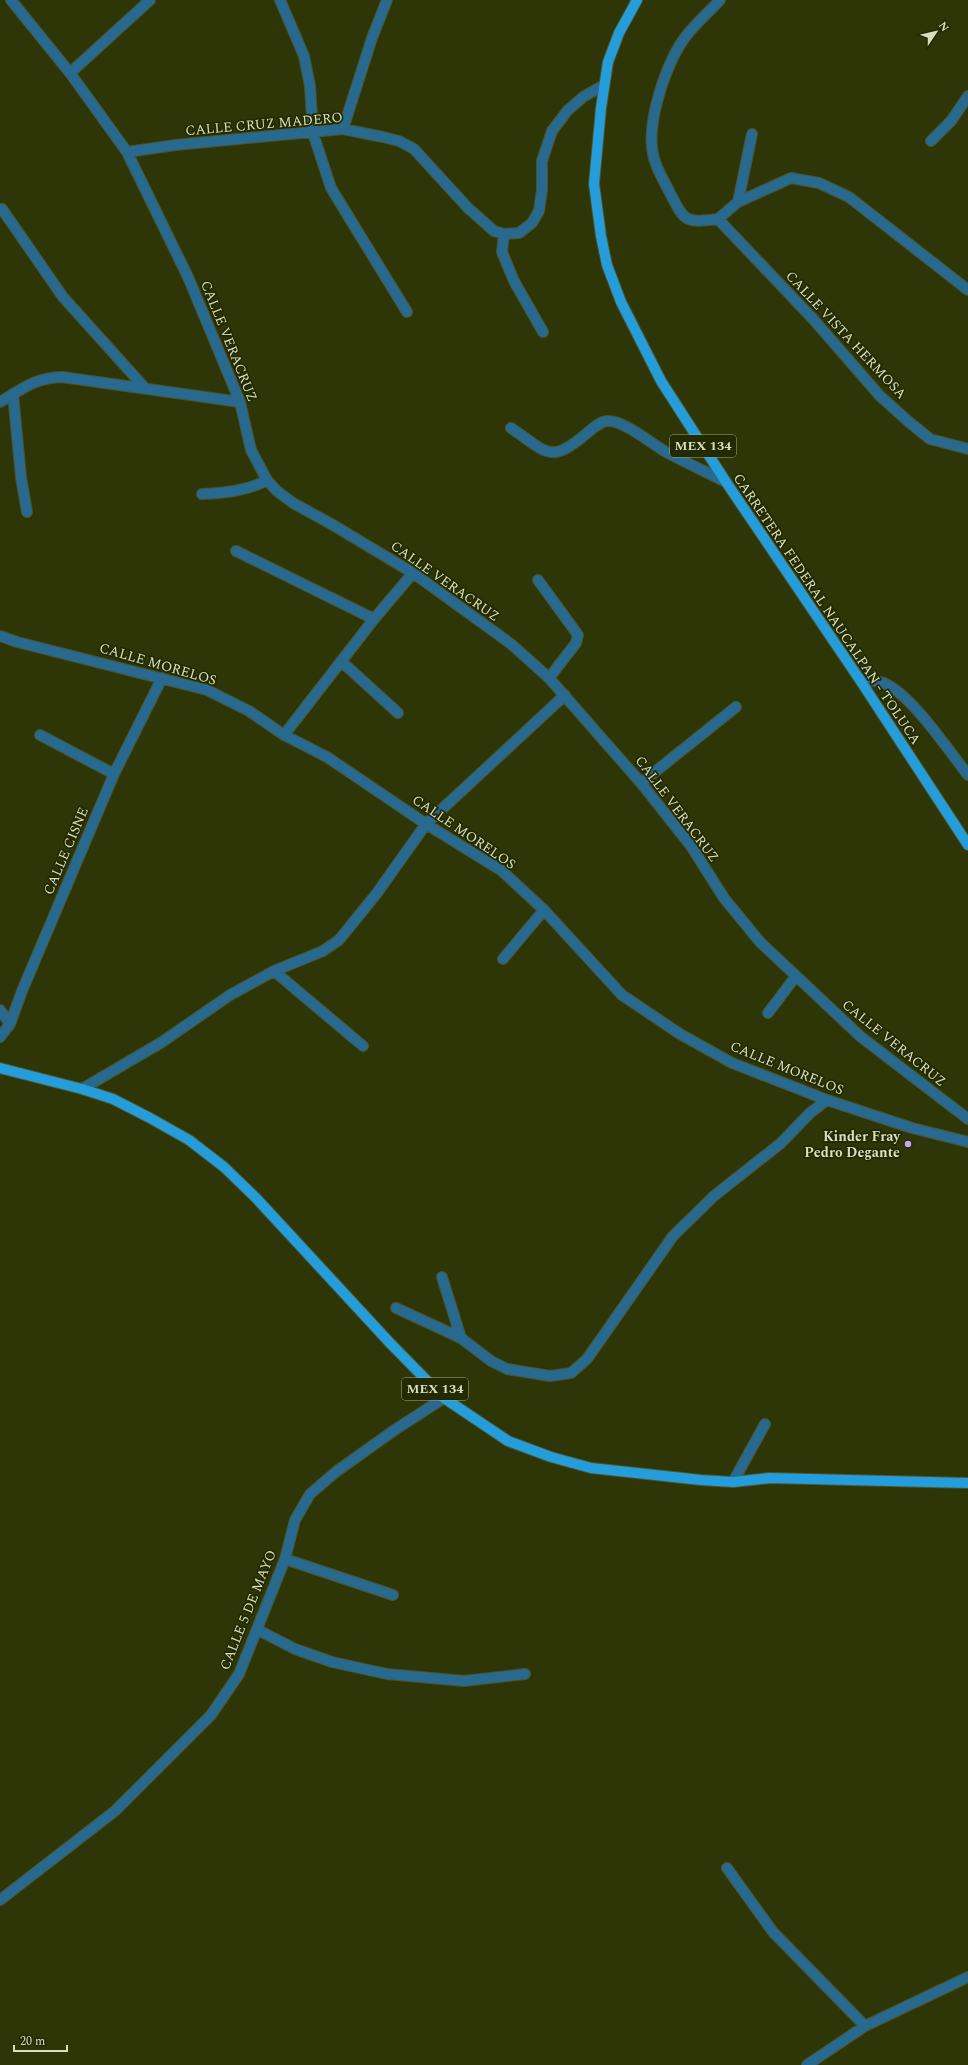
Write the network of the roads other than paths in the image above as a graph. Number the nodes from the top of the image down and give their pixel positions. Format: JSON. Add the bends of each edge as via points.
{"nodes":[{"id":1,"x":11,"y":0,"type":"edge"},
{"id":2,"x":150,"y":0,"type":"edge"},
{"id":3,"x":280,"y":0,"type":"edge"},
{"id":4,"x":387,"y":0,"type":"edge"},
{"id":5,"x":637,"y":0,"type":"edge"},
{"id":6,"x":720,"y":0,"type":"edge"},
{"id":7,"x":70,"y":72,"type":"junction"},
{"id":8,"x":604,"y":85,"type":"junction"},
{"id":9,"x":968,"y":96,"type":"edge"},
{"id":10,"x":343,"y":129,"type":"junction"},
{"id":11,"x":313,"y":133,"type":"junction"},
{"id":12,"x":752,"y":134,"type":"dead end"},
{"id":13,"x":930,"y":141,"type":"dead end"},
{"id":14,"x":127,"y":152,"type":"junction"},
{"id":15,"x":738,"y":202,"type":"junction"},
{"id":16,"x":2,"y":209,"type":"dead end"},
{"id":17,"x":718,"y":219,"type":"junction"},
{"id":18,"x":504,"y":234,"type":"junction"},
{"id":19,"x":968,"y":290,"type":"edge"},
{"id":20,"x":407,"y":312,"type":"dead end"},
{"id":21,"x":543,"y":332,"type":"dead end"},
{"id":22,"x":144,"y":387,"type":"junction"},
{"id":23,"x":13,"y":394,"type":"junction"},
{"id":24,"x":0,"y":402,"type":"edge"},
{"id":25,"x":240,"y":402,"type":"junction"},
{"id":26,"x":511,"y":428,"type":"dead end"},
{"id":27,"x":968,"y":449,"type":"edge"},
{"id":28,"x":267,"y":480,"type":"junction"},
{"id":29,"x":726,"y":482,"type":"junction"},
{"id":30,"x":202,"y":494,"type":"dead end"},
{"id":31,"x":27,"y":512,"type":"dead end"},
{"id":32,"x":236,"y":551,"type":"dead end"},
{"id":33,"x":413,"y":573,"type":"junction"},
{"id":34,"x":538,"y":580,"type":"dead end"},
{"id":35,"x":374,"y":619,"type":"junction"},
{"id":36,"x":0,"y":636,"type":"edge"},
{"id":37,"x":341,"y":661,"type":"junction"},
{"id":38,"x":162,"y":678,"type":"junction"},
{"id":39,"x":549,"y":678,"type":"junction"},
{"id":40,"x":860,"y":680,"type":"junction"},
{"id":41,"x":565,"y":695,"type":"junction"},
{"id":42,"x":736,"y":707,"type":"dead end"},
{"id":43,"x":398,"y":713,"type":"dead end"},
{"id":44,"x":40,"y":735,"type":"dead end"},
{"id":45,"x":284,"y":735,"type":"junction"},
{"id":46,"x":114,"y":774,"type":"junction"},
{"id":47,"x":968,"y":775,"type":"edge"},
{"id":48,"x":641,"y":783,"type":"junction"},
{"id":49,"x":426,"y":824,"type":"junction"},
{"id":50,"x":968,"y":846,"type":"edge"},
{"id":51,"x":544,"y":910,"type":"junction"},
{"id":52,"x":503,"y":959,"type":"dead end"},
{"id":53,"x":274,"y":971,"type":"junction"},
{"id":54,"x":796,"y":976,"type":"junction"},
{"id":55,"x":0,"y":1010,"type":"edge"},
{"id":56,"x":768,"y":1013,"type":"dead end"},
{"id":57,"x":10,"y":1024,"type":"junction"},
{"id":58,"x":0,"y":1037,"type":"edge"},
{"id":59,"x":363,"y":1046,"type":"dead end"},
{"id":60,"x":0,"y":1068,"type":"edge"},
{"id":61,"x":82,"y":1089,"type":"junction"},
{"id":62,"x":828,"y":1100,"type":"junction"},
{"id":63,"x":968,"y":1119,"type":"edge"},
{"id":64,"x":968,"y":1142,"type":"edge"},
{"id":65,"x":442,"y":1277,"type":"dead end"},
{"id":66,"x":396,"y":1308,"type":"dead end"},
{"id":67,"x":460,"y":1338,"type":"junction"},
{"id":68,"x":444,"y":1398,"type":"junction"},
{"id":69,"x":764,"y":1424,"type":"dead end"},
{"id":70,"x":733,"y":1482,"type":"junction"},
{"id":71,"x":968,"y":1483,"type":"edge"},
{"id":72,"x":285,"y":1559,"type":"junction"},
{"id":73,"x":393,"y":1595,"type":"dead end"},
{"id":74,"x":258,"y":1630,"type":"junction"},
{"id":75,"x":525,"y":1674,"type":"dead end"},
{"id":76,"x":727,"y":1868,"type":"dead end"},
{"id":77,"x":0,"y":1900,"type":"edge"},
{"id":78,"x":968,"y":1977,"type":"edge"},
{"id":79,"x":866,"y":2026,"type":"junction"},
{"id":80,"x":807,"y":2065,"type":"edge"}],
"edges":[{"from":1,"to":7,"type":"street","name":"CALLE VERACRUZ"},
{"from":2,"to":7,"type":"street"},
{"from":3,"to":11,"type":"street","via":[[304,56],[310,86]]},
{"from":4,"to":10,"type":"street"},
{"from":5,"to":8,"type":"main road","name":"CARRETERA FEDERAL NAUCALPAN - TOLUCA","number":"MEX 134","via":[[619,33],[608,62]]},
{"from":6,"to":17,"type":"street","via":[[686,36],[664,78],[652,125],[653,154],[680,212],[687,220],[695,222]]},
{"from":7,"to":14,"type":"street","name":"CALLE VERACRUZ"},
{"from":8,"to":18,"type":"street","via":[[583,97],[552,131],[542,162],[539,211],[525,230]]},
{"from":8,"to":29,"type":"main road","name":"CARRETERA FEDERAL NAUCALPAN - TOLUCA","number":"MEX 134","via":[[594,184],[607,265],[634,329],[661,381]]},
{"from":9,"to":13,"type":"street","via":[[951,121]]},
{"from":10,"to":11,"type":"street","name":"CALLE CRUZ MADERO"},
{"from":10,"to":18,"type":"street","name":"CALLE CRUZ MADERO","via":[[399,140],[414,149],[486,225]]},
{"from":11,"to":14,"type":"street","name":"CALLE CRUZ MADERO"},
{"from":11,"to":20,"type":"street","via":[[331,188]]},
{"from":12,"to":15,"type":"street"},
{"from":14,"to":25,"type":"street","name":"CALLE VERACRUZ","via":[[188,277]]},
{"from":15,"to":17,"type":"street"},
{"from":15,"to":19,"type":"street","via":[[791,178],[819,183],[849,197]]},
{"from":16,"to":22,"type":"street","via":[[64,298]]},
{"from":17,"to":27,"type":"street","name":"CALLE VISTA HERMOSA","via":[[813,319],[880,396],[930,439]]},
{"from":18,"to":21,"type":"street","via":[[502,252],[514,282]]},
{"from":22,"to":23,"type":"street","via":[[62,377],[45,378],[30,383]]},
{"from":22,"to":25,"type":"street"},
{"from":23,"to":24,"type":"street"},
{"from":23,"to":31,"type":"street"},
{"from":25,"to":28,"type":"street","name":"CALLE VERACRUZ","via":[[251,450]]},
{"from":26,"to":29,"type":"street","via":[[547,453],[557,453],[572,446],[595,427],[607,421],[617,423],[664,451]]},
{"from":28,"to":30,"type":"street","via":[[256,486],[238,490]]},
{"from":28,"to":33,"type":"street","name":"CALLE VERACRUZ","via":[[292,503],[333,524]]},
{"from":29,"to":40,"type":"main road","name":"CARRETERA FEDERAL NAUCALPAN - TOLUCA","number":"MEX 134"},
{"from":32,"to":35,"type":"street"},
{"from":33,"to":35,"type":"street"},
{"from":33,"to":39,"type":"street","name":"CALLE VERACRUZ","via":[[511,644]]},
{"from":34,"to":39,"type":"street","via":[[578,635],[576,643]]},
{"from":35,"to":37,"type":"street"},
{"from":36,"to":38,"type":"street","name":"CALLE MORELOS"},
{"from":37,"to":43,"type":"street"},
{"from":37,"to":45,"type":"street"},
{"from":38,"to":45,"type":"street","name":"CALLE MORELOS","via":[[207,690],[249,711]]},
{"from":38,"to":46,"type":"street","name":"CALLE CISNE"},
{"from":39,"to":41,"type":"street","name":"CALLE VERACRUZ"},
{"from":40,"to":47,"type":"street","via":[[884,683],[900,694]]},
{"from":40,"to":50,"type":"main road","name":"CARRETERA FEDERAL NAUCALPAN - TOLUCA","number":"MEX 134"},
{"from":41,"to":48,"type":"street","name":"CALLE VERACRUZ"},
{"from":41,"to":49,"type":"street"},
{"from":42,"to":48,"type":"street"},
{"from":44,"to":46,"type":"street"},
{"from":45,"to":49,"type":"street","name":"CALLE MORELOS","via":[[328,757]]},
{"from":46,"to":57,"type":"street","name":"CALLE CISNE"},
{"from":48,"to":54,"type":"street","name":"CALLE VERACRUZ","via":[[691,846],[724,898],[760,942]]},
{"from":49,"to":51,"type":"street","name":"CALLE MORELOS","via":[[502,871]]},
{"from":49,"to":53,"type":"street","via":[[377,893],[339,940],[323,951]]},
{"from":51,"to":52,"type":"street"},
{"from":51,"to":62,"type":"street","name":"CALLE MORELOS","via":[[622,994],[680,1034],[732,1063]]},
{"from":53,"to":59,"type":"street"},
{"from":53,"to":61,"type":"street","via":[[230,995],[162,1042]]},
{"from":54,"to":56,"type":"street"},
{"from":54,"to":63,"type":"street","name":"CALLE VERACRUZ","via":[[861,1037]]},
{"from":55,"to":57,"type":"street"},
{"from":57,"to":58,"type":"street","name":"CALLE CISNE"},
{"from":60,"to":61,"type":"main road","number":"MEX 134"},
{"from":61,"to":68,"type":"main road","number":"MEX 134","via":[[113,1099],[150,1118],[189,1140],[224,1167]]},
{"from":62,"to":64,"type":"street","name":"CALLE MORELOS","via":[[912,1128]]},
{"from":62,"to":67,"type":"street","via":[[810,1113],[781,1144],[714,1196],[673,1236],[587,1359],[572,1373],[550,1376],[507,1369],[491,1361]]},
{"from":65,"to":67,"type":"street"},
{"from":66,"to":67,"type":"street"},
{"from":68,"to":70,"type":"main road","number":"MEX 134","via":[[508,1441],[551,1457],[591,1468]]},
{"from":68,"to":72,"type":"street","name":"CALLE 5 DE MAYO","via":[[337,1470],[310,1494],[295,1520]]},
{"from":69,"to":70,"type":"street"},
{"from":70,"to":71,"type":"main road","number":"MEX 134","via":[[770,1478]]},
{"from":72,"to":73,"type":"street"},
{"from":72,"to":74,"type":"street","name":"CALLE 5 DE MAYO","via":[[266,1602]]},
{"from":74,"to":75,"type":"street","via":[[295,1649],[332,1662],[387,1674],[464,1681]]},
{"from":74,"to":77,"type":"street","name":"CALLE 5 DE MAYO","via":[[239,1674],[211,1715],[115,1811]]},
{"from":76,"to":79,"type":"street","via":[[773,1932]]},
{"from":78,"to":79,"type":"street"},
{"from":79,"to":80,"type":"street"}]}
